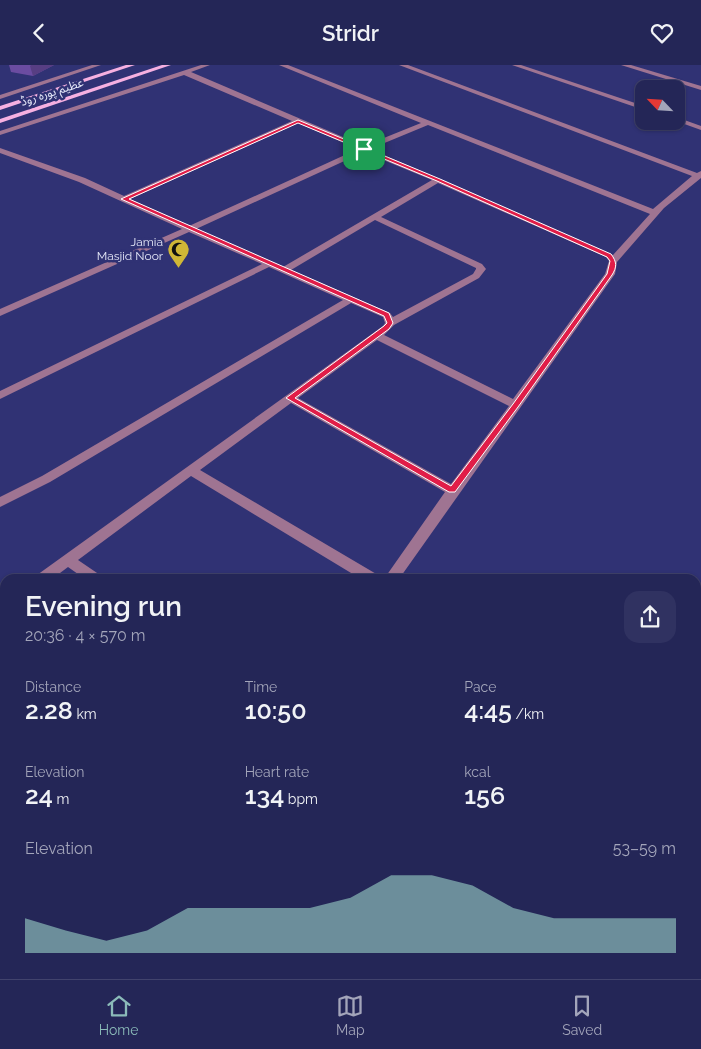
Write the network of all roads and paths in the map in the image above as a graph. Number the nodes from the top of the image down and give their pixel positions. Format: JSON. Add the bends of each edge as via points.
{"nodes":[{"id":1,"x":98,"y":65,"type":"edge"},
{"id":2,"x":132,"y":65,"type":"edge"},
{"id":3,"x":168,"y":65,"type":"edge"},
{"id":4,"x":207,"y":65,"type":"edge"},
{"id":5,"x":282,"y":65,"type":"edge"},
{"id":6,"x":402,"y":65,"type":"edge"},
{"id":7,"x":515,"y":65,"type":"edge"},
{"id":8,"x":542,"y":65,"type":"edge"},
{"id":9,"x":624,"y":65,"type":"edge"},
{"id":10,"x":644,"y":65,"type":"edge"},
{"id":11,"x":636,"y":69,"type":"junction"},
{"id":12,"x":531,"y":70,"type":"junction"},
{"id":13,"x":184,"y":73,"type":"junction"},
{"id":14,"x":701,"y":88,"type":"edge"},
{"id":15,"x":0,"y":97,"type":"edge"},
{"id":16,"x":635,"y":105,"type":"edge"},
{"id":17,"x":0,"y":109,"type":"edge"},
{"id":18,"x":0,"y":121,"type":"edge"},
{"id":19,"x":298,"y":121,"type":"junction"},
{"id":20,"x":685,"y":122,"type":"edge"},
{"id":21,"x":427,"y":123,"type":"junction"},
{"id":22,"x":701,"y":128,"type":"edge"},
{"id":23,"x":0,"y":133,"type":"edge"},
{"id":24,"x":364,"y":149,"type":"junction"},
{"id":25,"x":0,"y":150,"type":"edge"},
{"id":26,"x":700,"y":175,"type":"edge"},
{"id":27,"x":438,"y":180,"type":"junction"},
{"id":28,"x":124,"y":199,"type":"junction"},
{"id":29,"x":655,"y":213,"type":"junction"},
{"id":30,"x":374,"y":217,"type":"junction"},
{"id":31,"x":189,"y":229,"type":"junction"},
{"id":32,"x":613,"y":261,"type":"junction"},
{"id":33,"x":269,"y":264,"type":"junction"},
{"id":34,"x":284,"y":270,"type":"junction"},
{"id":35,"x":351,"y":299,"type":"junction"},
{"id":36,"x":0,"y":313,"type":"edge"},
{"id":37,"x":390,"y":323,"type":"junction"},
{"id":38,"x":376,"y":335,"type":"junction"},
{"id":39,"x":0,"y":395,"type":"edge"},
{"id":40,"x":290,"y":398,"type":"junction"},
{"id":41,"x":516,"y":405,"type":"junction"},
{"id":42,"x":190,"y":470,"type":"junction"},
{"id":43,"x":452,"y":490,"type":"junction"},
{"id":44,"x":0,"y":502,"type":"edge"},
{"id":45,"x":68,"y":560,"type":"junction"},
{"id":46,"x":49,"y":574,"type":"edge"},
{"id":47,"x":88,"y":574,"type":"edge"},
{"id":48,"x":365,"y":574,"type":"edge"},
{"id":49,"x":394,"y":574,"type":"edge"}],
"edges":[{"from":1,"to":15,"type":"street"},
{"from":2,"to":17,"type":"main road","name":"عظیم پورہ روڈ"},
{"from":3,"to":18,"type":"main road","name":"عظیم پورہ روڈ"},
{"from":4,"to":13,"type":"street"},
{"from":5,"to":21,"type":"street"},
{"from":6,"to":26,"type":"street"},
{"from":7,"to":12,"type":"street"},
{"from":8,"to":12,"type":"street"},
{"from":9,"to":11,"type":"street"},
{"from":10,"to":11,"type":"street"},
{"from":11,"to":14,"type":"street"},
{"from":12,"to":16,"type":"street"},
{"from":13,"to":19,"type":"street"},
{"from":13,"to":23,"type":"street"},
{"from":19,"to":24,"type":"street"},
{"from":19,"to":28,"type":"street"},
{"from":20,"to":22,"type":"street"},
{"from":21,"to":24,"type":"street"},
{"from":21,"to":29,"type":"street"},
{"from":24,"to":27,"type":"street"},
{"from":24,"to":31,"type":"street"},
{"from":25,"to":28,"type":"street"},
{"from":26,"to":29,"type":"street"},
{"from":27,"to":30,"type":"street"},
{"from":27,"to":32,"type":"street","via":[[609,255]]},
{"from":28,"to":31,"type":"street"},
{"from":29,"to":32,"type":"street"},
{"from":30,"to":34,"type":"street"},
{"from":30,"to":37,"type":"street","via":[[481,269],[476,276]]},
{"from":31,"to":33,"type":"street"},
{"from":31,"to":36,"type":"street"},
{"from":32,"to":41,"type":"street","via":[[610,274]]},
{"from":33,"to":34,"type":"street"},
{"from":33,"to":39,"type":"street"},
{"from":34,"to":35,"type":"street"},
{"from":35,"to":37,"type":"street","via":[[387,315]]},
{"from":35,"to":44,"type":"street","via":[[46,479]]},
{"from":37,"to":38,"type":"street"},
{"from":38,"to":40,"type":"street"},
{"from":38,"to":41,"type":"street"},
{"from":40,"to":42,"type":"street"},
{"from":40,"to":43,"type":"street"},
{"from":41,"to":43,"type":"street"},
{"from":42,"to":45,"type":"street"},
{"from":42,"to":48,"type":"street"},
{"from":43,"to":49,"type":"street"},
{"from":45,"to":46,"type":"street"},
{"from":45,"to":47,"type":"street"}]}
